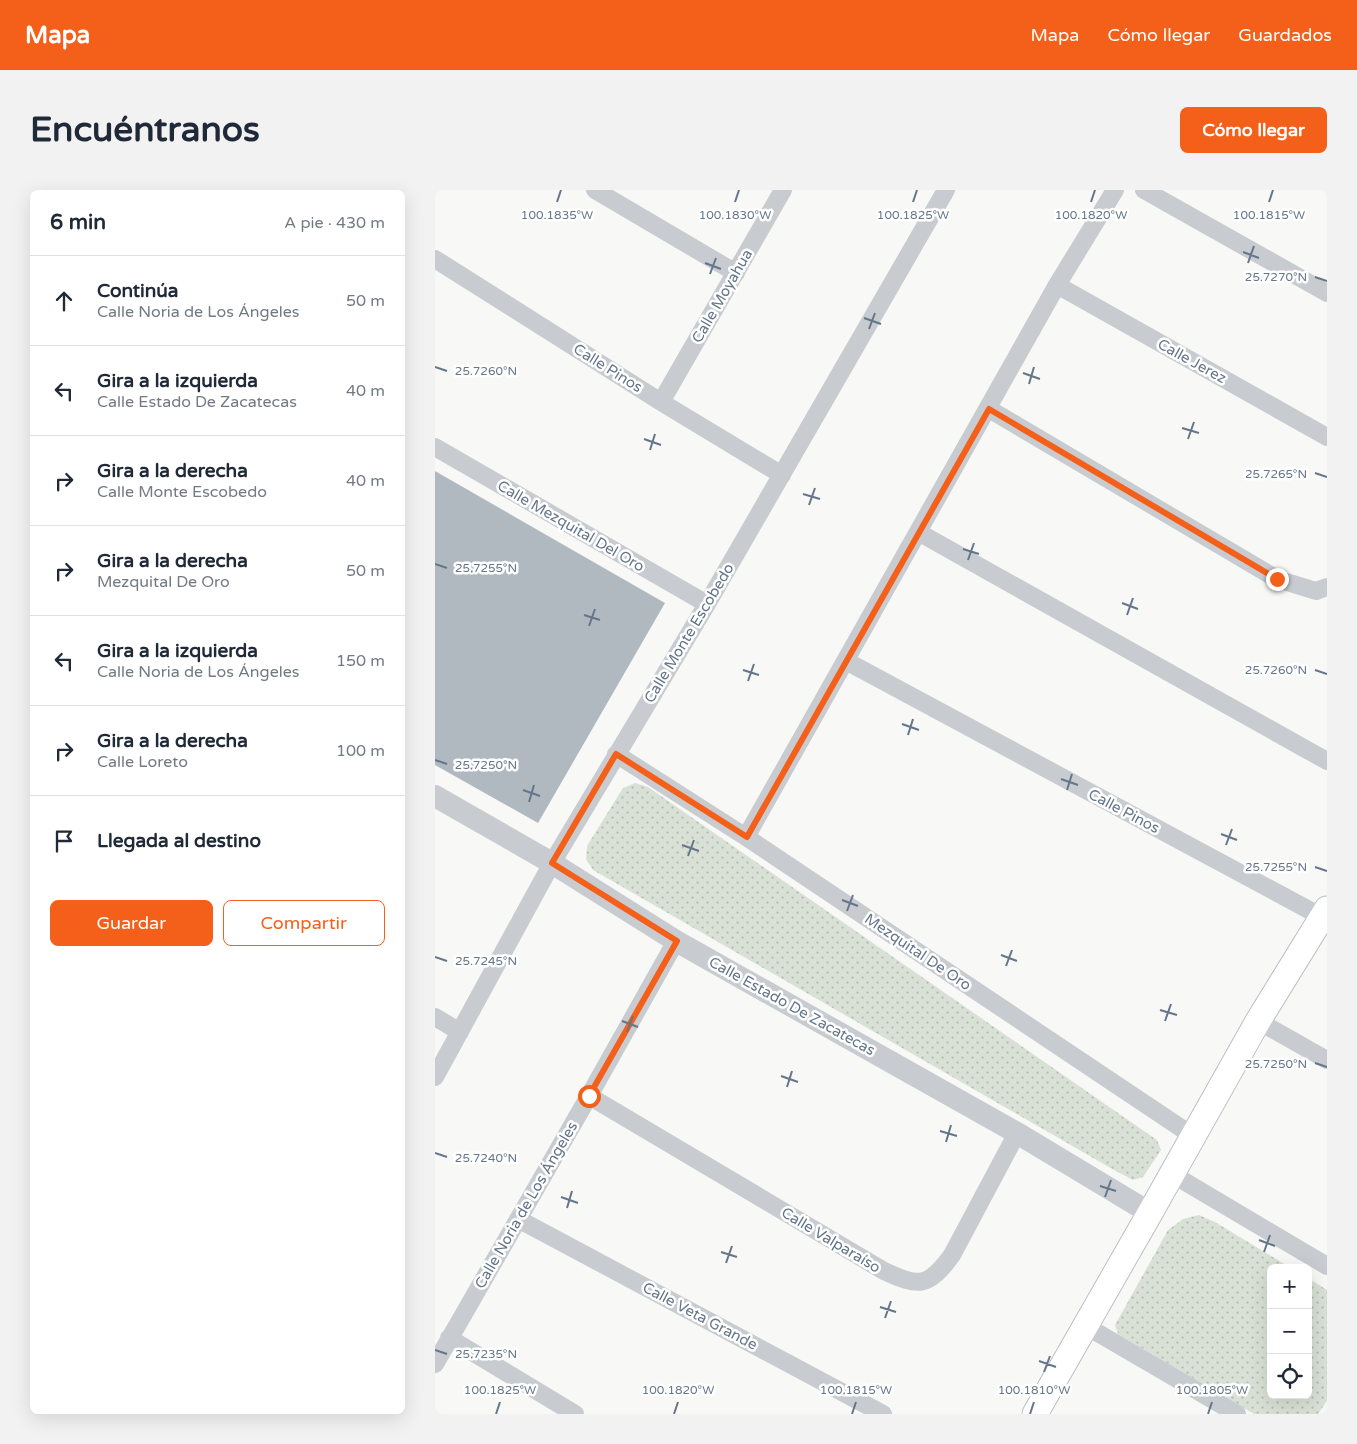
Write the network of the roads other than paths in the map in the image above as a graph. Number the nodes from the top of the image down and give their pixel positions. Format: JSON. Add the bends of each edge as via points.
{"nodes":[{"id":1,"x":595,"y":190,"type":"edge"},
{"id":2,"x":783,"y":190,"type":"edge"},
{"id":3,"x":946,"y":190,"type":"edge"},
{"id":4,"x":1115,"y":190,"type":"edge"},
{"id":5,"x":1144,"y":190,"type":"edge"},
{"id":6,"x":435,"y":259,"type":"edge"},
{"id":7,"x":736,"y":273,"type":"junction"},
{"id":8,"x":1057,"y":285,"type":"junction"},
{"id":9,"x":1327,"y":293,"type":"edge"},
{"id":10,"x":661,"y":402,"type":"junction"},
{"id":11,"x":989,"y":409,"type":"junction"},
{"id":12,"x":1327,"y":437,"type":"edge"},
{"id":13,"x":435,"y":447,"type":"edge"},
{"id":14,"x":782,"y":474,"type":"junction"},
{"id":15,"x":918,"y":532,"type":"junction"},
{"id":16,"x":1321,"y":589,"type":"edge"},
{"id":17,"x":707,"y":604,"type":"junction"},
{"id":18,"x":846,"y":661,"type":"junction"},
{"id":19,"x":616,"y":754,"type":"junction"},
{"id":20,"x":1327,"y":761,"type":"edge"},
{"id":21,"x":435,"y":796,"type":"edge"},
{"id":22,"x":747,"y":837,"type":"junction"},
{"id":23,"x":552,"y":863,"type":"junction"},
{"id":24,"x":1325,"y":913,"type":"edge"},
{"id":25,"x":677,"y":941,"type":"junction"},
{"id":26,"x":435,"y":1018,"type":"edge"},
{"id":27,"x":1258,"y":1021,"type":"junction"},
{"id":28,"x":460,"y":1032,"type":"junction"},
{"id":29,"x":1327,"y":1060,"type":"edge"},
{"id":30,"x":435,"y":1077,"type":"edge"},
{"id":31,"x":589,"y":1096,"type":"junction"},
{"id":32,"x":1017,"y":1133,"type":"junction"},
{"id":33,"x":1193,"y":1136,"type":"junction"},
{"id":34,"x":1172,"y":1174,"type":"junction"},
{"id":35,"x":1150,"y":1212,"type":"junction"},
{"id":36,"x":518,"y":1219,"type":"junction"},
{"id":37,"x":1327,"y":1266,"type":"edge"},
{"id":38,"x":1086,"y":1326,"type":"junction"},
{"id":39,"x":449,"y":1338,"type":"junction"},
{"id":40,"x":435,"y":1364,"type":"edge"},
{"id":41,"x":863,"y":1409,"type":"edge"},
{"id":42,"x":575,"y":1414,"type":"edge"},
{"id":43,"x":883,"y":1414,"type":"edge"},
{"id":44,"x":1035,"y":1414,"type":"edge"},
{"id":45,"x":1237,"y":1414,"type":"edge"}],
"edges":[{"from":1,"to":7,"type":"street"},
{"from":2,"to":7,"type":"street","name":"Calle Moyahua"},
{"from":3,"to":14,"type":"street","name":"Calle Monte Escobedo"},
{"from":4,"to":8,"type":"street"},
{"from":5,"to":9,"type":"street"},
{"from":6,"to":10,"type":"street","name":"Calle Pinos"},
{"from":7,"to":10,"type":"street","name":"Calle Moyahua"},
{"from":8,"to":11,"type":"street"},
{"from":8,"to":12,"type":"street","name":"Calle Jerez"},
{"from":10,"to":14,"type":"street","name":"Calle Pinos"},
{"from":11,"to":15,"type":"street"},
{"from":11,"to":16,"type":"street","via":[[1277,579]]},
{"from":13,"to":17,"type":"street","name":"Calle Mezquital Del Oro"},
{"from":14,"to":17,"type":"street","name":"Calle Monte Escobedo"},
{"from":15,"to":18,"type":"street"},
{"from":15,"to":20,"type":"street"},
{"from":17,"to":19,"type":"street","name":"Calle Monte Escobedo"},
{"from":18,"to":22,"type":"street"},
{"from":18,"to":24,"type":"street","name":"Calle Pinos"},
{"from":19,"to":22,"type":"street","name":"Mezquital De Oro"},
{"from":19,"to":23,"type":"street","name":"Calle Monte Escobedo"},
{"from":21,"to":23,"type":"street","name":"Calle Estado De Zacatecas"},
{"from":22,"to":33,"type":"street","name":"Mezquital De Oro"},
{"from":23,"to":25,"type":"street","name":"Calle Estado De Zacatecas"},
{"from":23,"to":28,"type":"street","name":"Calle Monte Escobedo"},
{"from":24,"to":27,"type":"main road"},
{"from":25,"to":31,"type":"street","name":"Calle Noria de Los Ángeles"},
{"from":25,"to":32,"type":"street","name":"Calle Estado De Zacatecas"},
{"from":26,"to":28,"type":"street"},
{"from":27,"to":29,"type":"street"},
{"from":27,"to":33,"type":"main road"},
{"from":28,"to":30,"type":"street","name":"Calle Monte Escobedo"},
{"from":31,"to":32,"type":"street","name":"Calle Valparaíso","via":[[884,1271],[907,1281],[924,1281],[940,1272]]},
{"from":31,"to":36,"type":"street","name":"Calle Noria de Los Ángeles"},
{"from":32,"to":35,"type":"street","name":"Calle Estado De Zacatecas"},
{"from":33,"to":34,"type":"main road"},
{"from":34,"to":35,"type":"main road"},
{"from":34,"to":37,"type":"street"},
{"from":35,"to":38,"type":"main road"},
{"from":36,"to":39,"type":"street","name":"Calle Noria de Los Ángeles"},
{"from":36,"to":41,"type":"street","name":"Calle Veta Grande"},
{"from":38,"to":44,"type":"main road"},
{"from":38,"to":45,"type":"street"},
{"from":39,"to":40,"type":"street","name":"Calle Noria de Los Ángeles"},
{"from":39,"to":42,"type":"street"},
{"from":41,"to":43,"type":"street","name":"Calle Veta Grande"}]}
